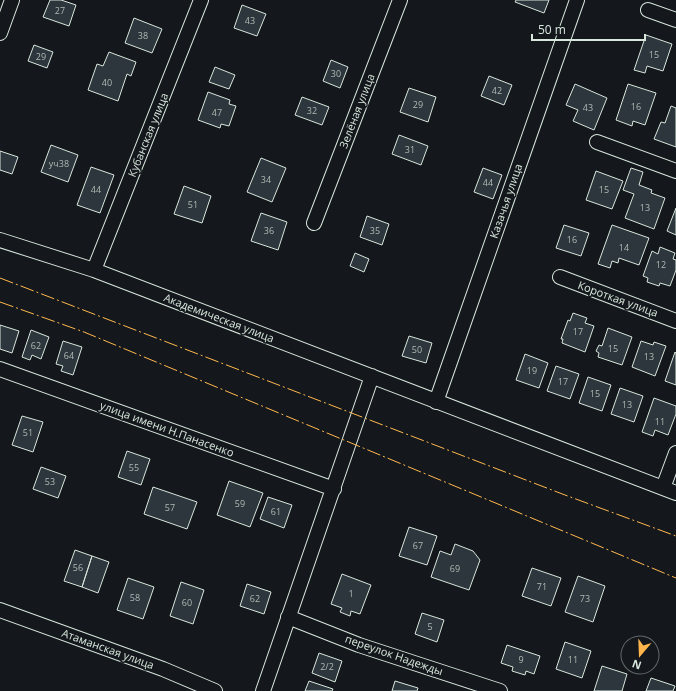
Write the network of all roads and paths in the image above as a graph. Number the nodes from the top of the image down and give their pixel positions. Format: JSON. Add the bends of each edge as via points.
{"nodes":[{"id":1,"x":12,"y":0,"type":"edge"},
{"id":2,"x":201,"y":0,"type":"edge"},
{"id":3,"x":400,"y":0,"type":"edge"},
{"id":4,"x":577,"y":0,"type":"edge"},
{"id":5,"x":648,"y":10,"type":"dead end"},
{"id":6,"x":676,"y":20,"type":"edge"},
{"id":7,"x":0,"y":32,"type":"edge"},
{"id":8,"x":596,"y":142,"type":"dead end"},
{"id":9,"x":676,"y":171,"type":"edge"},
{"id":10,"x":314,"y":223,"type":"dead end"},
{"id":11,"x":0,"y":240,"type":"edge"},
{"id":12,"x":94,"y":270,"type":"junction"},
{"id":13,"x":560,"y":277,"type":"dead end"},
{"id":14,"x":676,"y":321,"type":"edge"},
{"id":15,"x":0,"y":369,"type":"edge"},
{"id":16,"x":372,"y":376,"type":"junction"},
{"id":17,"x":436,"y":402,"type":"junction"},
{"id":18,"x":676,"y":453,"type":"edge"},
{"id":19,"x":334,"y":489,"type":"junction"},
{"id":20,"x":670,"y":490,"type":"edge"},
{"id":21,"x":0,"y":610,"type":"edge"},
{"id":22,"x":288,"y":617,"type":"junction"},
{"id":23,"x":214,"y":691,"type":"edge"},
{"id":24,"x":263,"y":691,"type":"edge"},
{"id":25,"x":500,"y":691,"type":"edge"}],
"edges":[{"from":1,"to":7,"type":"street"},
{"from":2,"to":12,"type":"street","name":"Кубанская улица"},
{"from":3,"to":10,"type":"street","name":"Зелёная улица"},
{"from":4,"to":17,"type":"street","name":"Казачья улица"},
{"from":5,"to":6,"type":"street"},
{"from":8,"to":9,"type":"street"},
{"from":11,"to":12,"type":"street","name":"Академическая улица"},
{"from":12,"to":16,"type":"street","name":"Академическая улица"},
{"from":13,"to":14,"type":"street","name":"Короткая улица"},
{"from":15,"to":19,"type":"street","name":"улица имени Н.Панасенко"},
{"from":16,"to":17,"type":"street","name":"Академическая улица"},
{"from":16,"to":19,"type":"street"},
{"from":17,"to":20,"type":"street","name":"Академическая улица"},
{"from":18,"to":20,"type":"street"},
{"from":19,"to":22,"type":"street"},
{"from":21,"to":23,"type":"street","name":"Атаманская улица","via":[[163,669]]},
{"from":22,"to":24,"type":"street"},
{"from":22,"to":25,"type":"street","name":"переулок Надежды","via":[[359,645]]}]}
